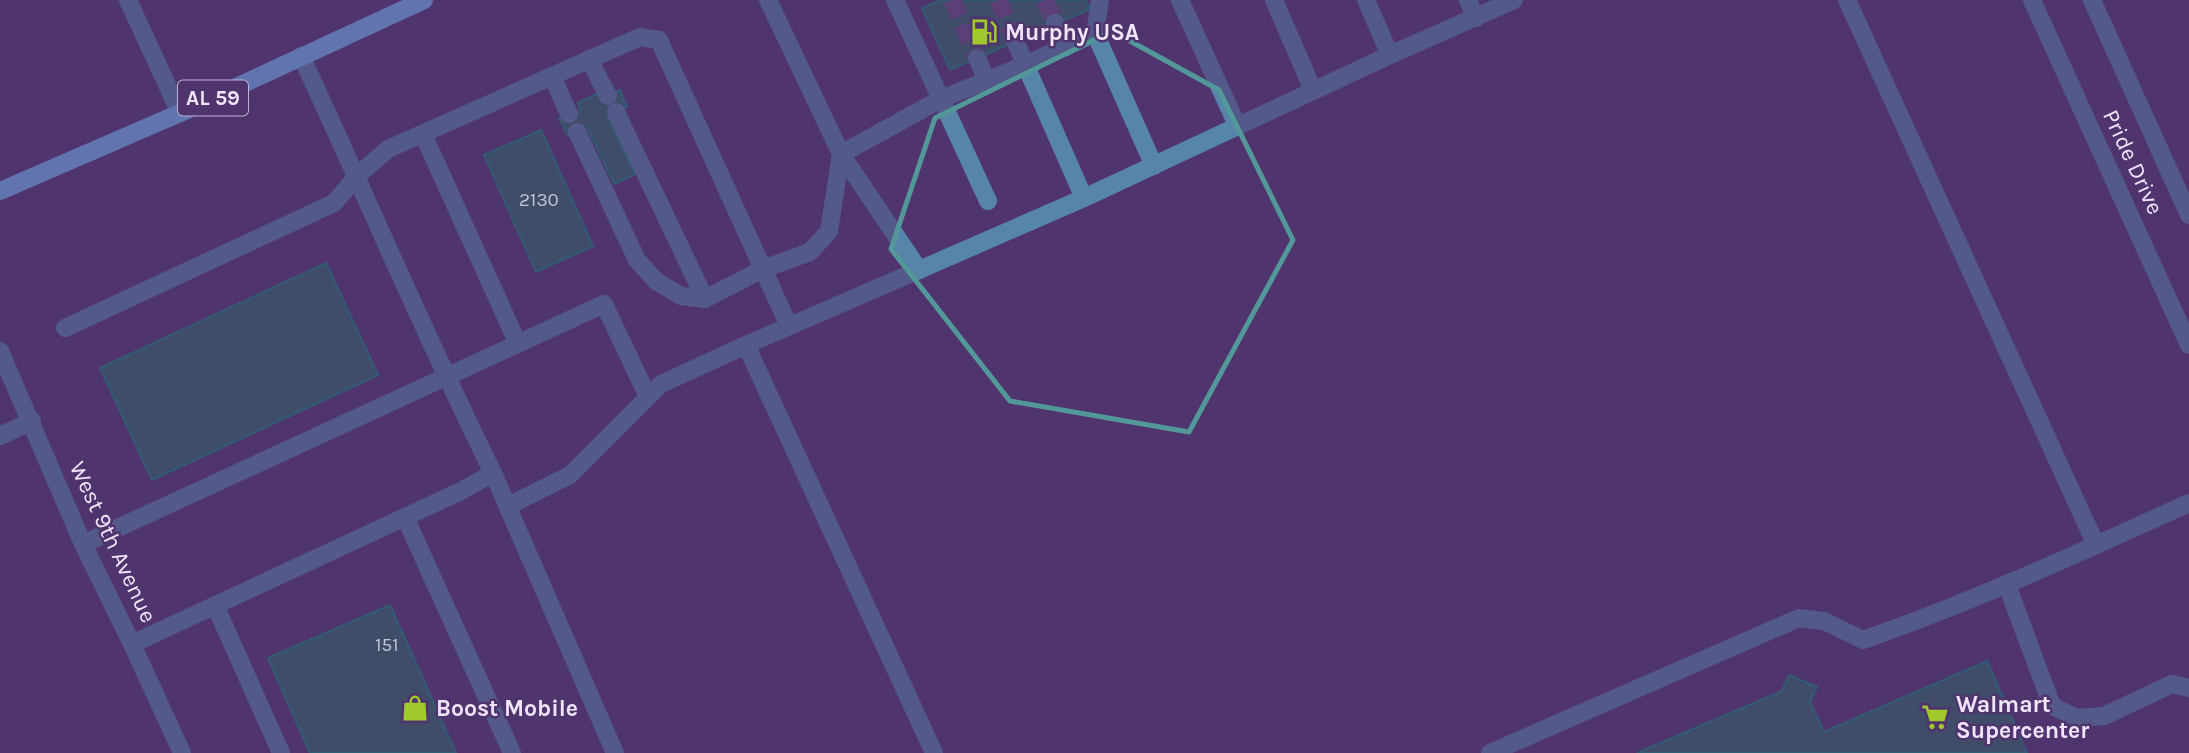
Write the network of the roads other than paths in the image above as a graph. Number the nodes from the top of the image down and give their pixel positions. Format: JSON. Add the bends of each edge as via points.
{"nodes":[{"id":1,"x":128,"y":0,"type":"edge"},
{"id":2,"x":424,"y":0,"type":"edge"},
{"id":3,"x":768,"y":0,"type":"edge"},
{"id":4,"x":895,"y":0,"type":"edge"},
{"id":5,"x":1100,"y":0,"type":"edge"},
{"id":6,"x":1180,"y":0,"type":"edge"},
{"id":7,"x":1274,"y":0,"type":"edge"},
{"id":8,"x":1366,"y":0,"type":"edge"},
{"id":9,"x":1468,"y":0,"type":"edge"},
{"id":10,"x":1514,"y":0,"type":"edge"},
{"id":11,"x":1847,"y":0,"type":"edge"},
{"id":12,"x":2032,"y":0,"type":"edge"},
{"id":13,"x":2092,"y":0,"type":"edge"},
{"id":14,"x":1476,"y":18,"type":"junction"},
{"id":15,"x":1055,"y":23,"type":"tunnel mouth"},
{"id":16,"x":1095,"y":33,"type":"junction"},
{"id":17,"x":1015,"y":41,"type":"tunnel mouth"},
{"id":18,"x":1066,"y":47,"type":"junction"},
{"id":19,"x":1390,"y":55,"type":"junction"},
{"id":20,"x":301,"y":56,"type":"junction"},
{"id":21,"x":977,"y":58,"type":"tunnel mouth"},
{"id":22,"x":589,"y":59,"type":"junction"},
{"id":23,"x":1025,"y":65,"type":"junction"},
{"id":24,"x":552,"y":76,"type":"junction"},
{"id":25,"x":987,"y":81,"type":"junction"},
{"id":26,"x":1313,"y":90,"type":"junction"},
{"id":27,"x":941,"y":99,"type":"junction"},
{"id":28,"x":180,"y":113,"type":"junction"},
{"id":29,"x":569,"y":114,"type":"dead end"},
{"id":30,"x":1237,"y":125,"type":"junction"},
{"id":31,"x":577,"y":132,"type":"dead end"},
{"id":32,"x":423,"y":134,"type":"junction"},
{"id":33,"x":841,"y":154,"type":"junction"},
{"id":34,"x":1154,"y":166,"type":"junction"},
{"id":35,"x":357,"y":176,"type":"junction"},
{"id":36,"x":0,"y":191,"type":"edge"},
{"id":37,"x":1084,"y":198,"type":"junction"},
{"id":38,"x":988,"y":201,"type":"dead end"},
{"id":39,"x":2189,"y":215,"type":"edge"},
{"id":40,"x":763,"y":269,"type":"junction"},
{"id":41,"x":919,"y":270,"type":"junction"},
{"id":42,"x":705,"y":299,"type":"junction"},
{"id":43,"x":789,"y":326,"type":"junction"},
{"id":44,"x":65,"y":328,"type":"dead end"},
{"id":45,"x":518,"y":344,"type":"junction"},
{"id":46,"x":746,"y":345,"type":"junction"},
{"id":47,"x":2189,"y":345,"type":"edge"},
{"id":48,"x":0,"y":351,"type":"edge"},
{"id":49,"x":446,"y":377,"type":"junction"},
{"id":50,"x":648,"y":397,"type":"junction"},
{"id":51,"x":32,"y":421,"type":"junction"},
{"id":52,"x":0,"y":436,"type":"edge"},
{"id":53,"x":493,"y":473,"type":"junction"},
{"id":54,"x":2189,"y":503,"type":"edge"},
{"id":55,"x":508,"y":506,"type":"junction"},
{"id":56,"x":405,"y":517,"type":"junction"},
{"id":57,"x":83,"y":544,"type":"junction"},
{"id":58,"x":2096,"y":545,"type":"junction"},
{"id":59,"x":2007,"y":585,"type":"junction"},
{"id":60,"x":215,"y":605,"type":"junction"},
{"id":61,"x":132,"y":644,"type":"junction"},
{"id":62,"x":2189,"y":688,"type":"edge"},
{"id":63,"x":182,"y":753,"type":"edge"},
{"id":64,"x":281,"y":753,"type":"edge"},
{"id":65,"x":512,"y":753,"type":"edge"},
{"id":66,"x":615,"y":753,"type":"edge"},
{"id":67,"x":934,"y":753,"type":"edge"},
{"id":68,"x":1490,"y":753,"type":"edge"}],
"edges":[{"from":1,"to":28,"type":"street"},
{"from":2,"to":20,"type":"main road","number":"AL 59"},
{"from":3,"to":33,"type":"street"},
{"from":4,"to":27,"type":"street"},
{"from":5,"to":16,"type":"street"},
{"from":6,"to":30,"type":"street"},
{"from":7,"to":26,"type":"street"},
{"from":8,"to":19,"type":"street"},
{"from":9,"to":14,"type":"street"},
{"from":10,"to":14,"type":"street"},
{"from":11,"to":58,"type":"street"},
{"from":12,"to":47,"type":"street","name":"Pride Drive"},
{"from":13,"to":39,"type":"street","name":"Pride Drive"},
{"from":14,"to":19,"type":"street"},
{"from":15,"to":18,"type":"street"},
{"from":16,"to":18,"type":"street"},
{"from":16,"to":34,"type":"street"},
{"from":17,"to":23,"type":"street"},
{"from":18,"to":23,"type":"street"},
{"from":19,"to":26,"type":"street"},
{"from":20,"to":28,"type":"main road","number":"AL 59"},
{"from":20,"to":35,"type":"street"},
{"from":21,"to":25,"type":"street"},
{"from":22,"to":24,"type":"street"},
{"from":22,"to":40,"type":"street","via":[[639,37],[659,40]]},
{"from":22,"to":42,"type":"street"},
{"from":23,"to":25,"type":"street"},
{"from":23,"to":37,"type":"street"},
{"from":24,"to":29,"type":"street"},
{"from":24,"to":32,"type":"street"},
{"from":25,"to":27,"type":"street"},
{"from":26,"to":30,"type":"street"},
{"from":27,"to":33,"type":"street"},
{"from":27,"to":38,"type":"street"},
{"from":28,"to":36,"type":"main road","number":"AL 59"},
{"from":30,"to":34,"type":"street"},
{"from":31,"to":42,"type":"street","via":[[637,260],[656,281],[681,296]]},
{"from":32,"to":35,"type":"street","via":[[388,149]]},
{"from":32,"to":45,"type":"street"},
{"from":33,"to":40,"type":"street","via":[[829,231],[810,252]]},
{"from":33,"to":41,"type":"street"},
{"from":34,"to":37,"type":"street"},
{"from":35,"to":44,"type":"street","via":[[334,203]]},
{"from":35,"to":49,"type":"street"},
{"from":37,"to":41,"type":"street"},
{"from":40,"to":42,"type":"street"},
{"from":40,"to":43,"type":"street"},
{"from":41,"to":43,"type":"street"},
{"from":43,"to":46,"type":"street"},
{"from":45,"to":49,"type":"street"},
{"from":45,"to":50,"type":"street","via":[[604,304]]},
{"from":46,"to":50,"type":"street","via":[[661,384]]},
{"from":46,"to":67,"type":"street"},
{"from":48,"to":51,"type":"street","name":"West 9th Avenue"},
{"from":49,"to":53,"type":"street"},
{"from":49,"to":57,"type":"street"},
{"from":50,"to":55,"type":"street","via":[[570,475]]},
{"from":51,"to":52,"type":"street"},
{"from":51,"to":57,"type":"street","name":"West 9th Avenue"},
{"from":53,"to":55,"type":"street"},
{"from":53,"to":56,"type":"street"},
{"from":54,"to":58,"type":"street"},
{"from":55,"to":66,"type":"street"},
{"from":56,"to":60,"type":"street"},
{"from":56,"to":65,"type":"street"},
{"from":57,"to":61,"type":"street","name":"West 9th Avenue"},
{"from":58,"to":59,"type":"street"},
{"from":59,"to":62,"type":"street","via":[[2052,706],[2077,718],[2104,716],[2172,684]]},
{"from":59,"to":68,"type":"street","via":[[1863,640],[1824,621],[1799,618]]},
{"from":60,"to":61,"type":"street"},
{"from":60,"to":64,"type":"street"},
{"from":61,"to":63,"type":"street","name":"West 9th Avenue"}]}
